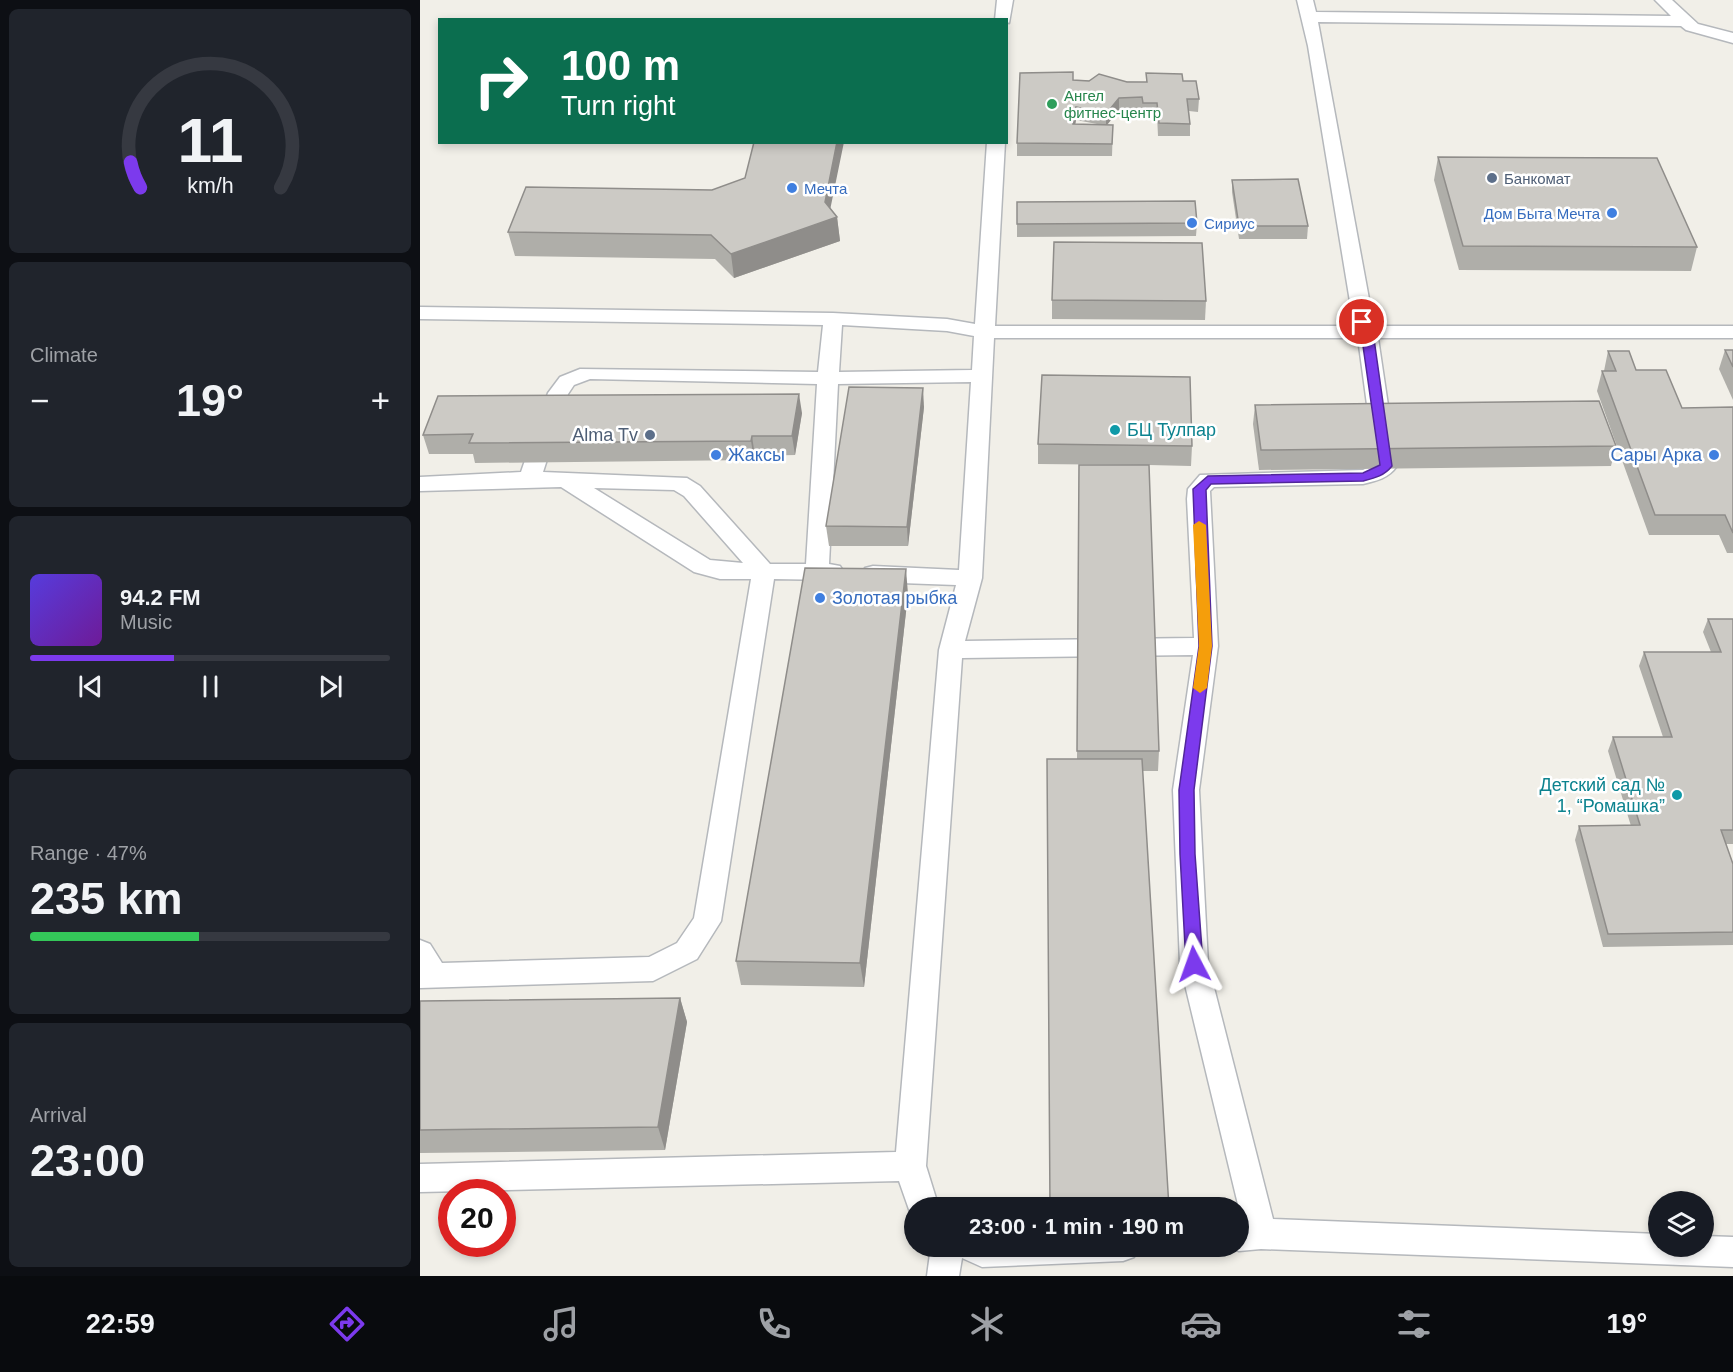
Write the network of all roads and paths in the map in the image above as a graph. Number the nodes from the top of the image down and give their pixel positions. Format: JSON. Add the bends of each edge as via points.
{"nodes":[{"id":1,"x":1005,"y":0,"type":"edge"},
{"id":2,"x":1663,"y":0,"type":"edge"},
{"id":3,"x":1307,"y":9,"type":"edge"},
{"id":4,"x":1003,"y":18,"type":"edge"},
{"id":5,"x":1686,"y":21,"type":"junction"},
{"id":6,"x":1733,"y":38,"type":"edge"},
{"id":7,"x":996,"y":144,"type":"edge"},
{"id":8,"x":420,"y":313,"type":"edge"},
{"id":9,"x":833,"y":319,"type":"junction"},
{"id":10,"x":986,"y":332,"type":"junction"},
{"id":11,"x":1367,"y":332,"type":"junction"},
{"id":12,"x":1733,"y":332,"type":"edge"},
{"id":13,"x":983,"y":376,"type":"junction"},
{"id":14,"x":828,"y":378,"type":"junction"},
{"id":15,"x":530,"y":479,"type":"junction"},
{"id":16,"x":564,"y":479,"type":"junction"},
{"id":17,"x":420,"y":484,"type":"edge"},
{"id":18,"x":764,"y":572,"type":"junction"},
{"id":19,"x":817,"y":572,"type":"junction"},
{"id":20,"x":970,"y":578,"type":"junction"},
{"id":21,"x":1206,"y":646,"type":"junction"},
{"id":22,"x":951,"y":650,"type":"junction"},
{"id":23,"x":420,"y":952,"type":"edge"},
{"id":24,"x":428,"y":976,"type":"edge"},
{"id":25,"x":910,"y":1166,"type":"junction"},
{"id":26,"x":420,"y":1178,"type":"edge"},
{"id":27,"x":920,"y":1197,"type":"edge"},
{"id":28,"x":1250,"y":1235,"type":"edge"},
{"id":29,"x":1733,"y":1251,"type":"edge"},
{"id":30,"x":946,"y":1257,"type":"edge"},
{"id":31,"x":943,"y":1276,"type":"edge"}],
"edges":[{"from":1,"to":4,"type":"lane"},
{"from":2,"to":5,"type":"lane"},
{"from":3,"to":5,"type":"lane"},
{"from":3,"to":11,"type":"lane","via":[[1362,322]]},
{"from":5,"to":6,"type":"lane","via":[[1703,31]]},
{"from":7,"to":10,"type":"lane"},
{"from":8,"to":9,"type":"lane"},
{"from":9,"to":10,"type":"lane","via":[[947,325]]},
{"from":9,"to":14,"type":"lane"},
{"from":10,"to":11,"type":"lane"},
{"from":10,"to":13,"type":"lane"},
{"from":11,"to":12,"type":"lane"},
{"from":11,"to":21,"type":"lane","via":[[1386,466],[1363,477],[1208,480],[1199,489]]},
{"from":13,"to":14,"type":"lane"},
{"from":13,"to":20,"type":"lane"},
{"from":14,"to":15,"type":"lane","via":[[587,373],[567,381],[558,393]]},
{"from":14,"to":19,"type":"lane"},
{"from":15,"to":16,"type":"lane"},
{"from":15,"to":17,"type":"lane"},
{"from":16,"to":18,"type":"lane","via":[[702,566],[720,571]]},
{"from":16,"to":18,"type":"lane","via":[[679,483],[692,491]]},
{"from":18,"to":19,"type":"lane"},
{"from":18,"to":24,"type":"lane","via":[[707,921],[687,951],[653,969]]},
{"from":19,"to":20,"type":"lane"},
{"from":20,"to":22,"type":"lane"},
{"from":21,"to":22,"type":"lane"},
{"from":21,"to":28,"type":"lane","via":[[1186,790],[1194,964]]},
{"from":22,"to":25,"type":"lane"},
{"from":23,"to":24,"type":"lane"},
{"from":25,"to":26,"type":"lane"},
{"from":25,"to":27,"type":"lane"},
{"from":28,"to":29,"type":"lane"},
{"from":30,"to":31,"type":"lane"}]}
